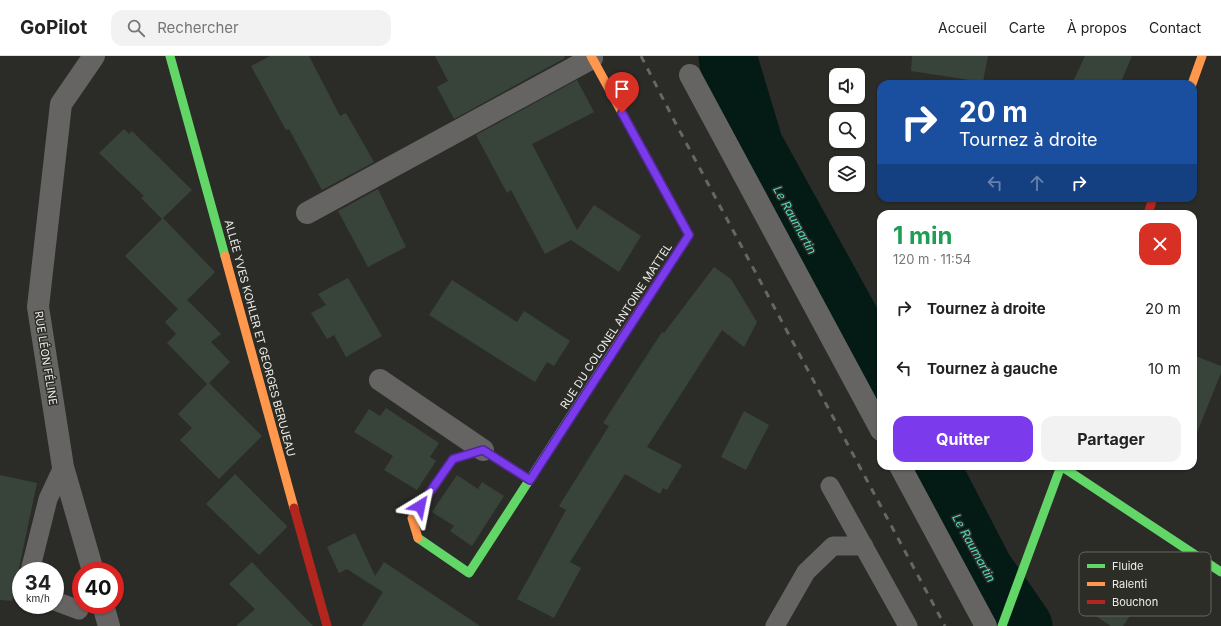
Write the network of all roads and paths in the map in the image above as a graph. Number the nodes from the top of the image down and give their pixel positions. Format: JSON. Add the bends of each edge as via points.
{"nodes":[{"id":1,"x":94,"y":56,"type":"edge"},
{"id":2,"x":170,"y":56,"type":"edge"},
{"id":3,"x":1202,"y":56,"type":"edge"},
{"id":4,"x":592,"y":57,"type":"edge"},
{"id":5,"x":690,"y":75,"type":"dead end"},
{"id":6,"x":1193,"y":80,"type":"edge"},
{"id":7,"x":307,"y":213,"type":"dead end"},
{"id":8,"x":380,"y":380,"type":"dead end"},
{"id":9,"x":877,"y":423,"type":"edge"},
{"id":10,"x":483,"y":450,"type":"junction"},
{"id":11,"x":63,"y":467,"type":"junction"},
{"id":12,"x":902,"y":470,"type":"edge"},
{"id":13,"x":1060,"y":470,"type":"edge"},
{"id":14,"x":1067,"y":470,"type":"edge"},
{"id":15,"x":530,"y":480,"type":"junction"},
{"id":16,"x":830,"y":486,"type":"dead end"},
{"id":17,"x":864,"y":546,"type":"junction"},
{"id":18,"x":1191,"y":552,"type":"edge"},
{"id":19,"x":32,"y":562,"type":"edge"},
{"id":20,"x":90,"y":562,"type":"edge"},
{"id":21,"x":1211,"y":565,"type":"edge"},
{"id":22,"x":1221,"y":572,"type":"edge"},
{"id":23,"x":106,"y":614,"type":"edge"},
{"id":24,"x":998,"y":623,"type":"edge"},
{"id":25,"x":109,"y":626,"type":"edge"},
{"id":26,"x":327,"y":626,"type":"edge"},
{"id":27,"x":775,"y":626,"type":"edge"},
{"id":28,"x":908,"y":626,"type":"edge"}],
"edges":[{"from":1,"to":11,"type":"street","name":"RUE LÉON FÉLINE","via":[[61,104],[38,307]]},
{"from":2,"to":26,"type":"street","name":"ALLÉE YVES KOHLER ET GEORGES BERUJEAU"},
{"from":3,"to":6,"type":"street"},
{"from":4,"to":7,"type":"street"},
{"from":4,"to":15,"type":"street","name":"RUE DU COLONEL ANTOINE MATTEL","via":[[689,235]]},
{"from":5,"to":9,"type":"street"},
{"from":8,"to":10,"type":"street"},
{"from":10,"to":15,"type":"street"},
{"from":10,"to":15,"type":"street","name":"RUE DU COLONEL ANTOINE MATTEL","via":[[453,459],[412,518],[418,539],[469,573]]},
{"from":11,"to":19,"type":"lane","via":[[48,499]]},
{"from":11,"to":20,"type":"street","name":"RUE LÉON FÉLINE"},
{"from":12,"to":24,"type":"street"},
{"from":13,"to":24,"type":"street","via":[[1018,581]]},
{"from":14,"to":18,"type":"street"},
{"from":16,"to":17,"type":"lane"},
{"from":17,"to":27,"type":"lane","via":[[833,546],[806,572]]},
{"from":17,"to":28,"type":"lane"},
{"from":21,"to":22,"type":"street"},
{"from":23,"to":25,"type":"street"}]}
